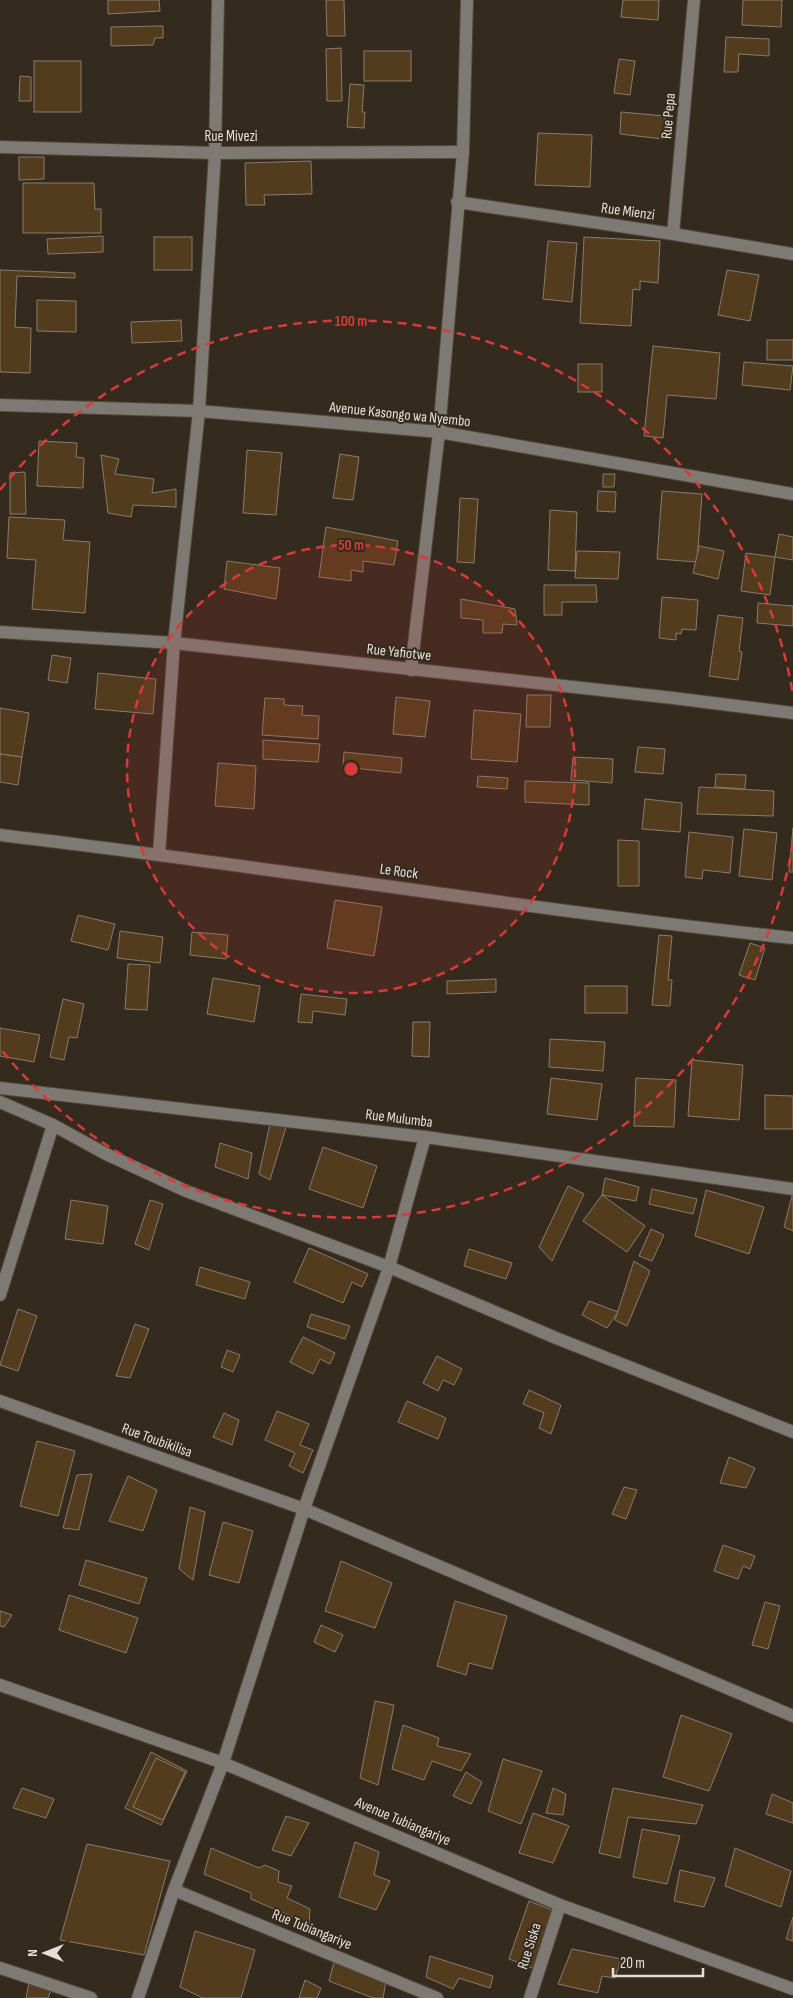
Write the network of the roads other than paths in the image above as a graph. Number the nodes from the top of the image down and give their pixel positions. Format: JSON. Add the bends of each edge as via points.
{"nodes":[{"id":1,"x":218,"y":0,"type":"edge"},
{"id":2,"x":467,"y":0,"type":"edge"},
{"id":3,"x":694,"y":0,"type":"edge"},
{"id":4,"x":0,"y":147,"type":"edge"},
{"id":5,"x":463,"y":152,"type":"junction"},
{"id":6,"x":216,"y":153,"type":"junction"},
{"id":7,"x":457,"y":202,"type":"junction"},
{"id":8,"x":673,"y":234,"type":"junction"},
{"id":9,"x":793,"y":254,"type":"edge"},
{"id":10,"x":0,"y":405,"type":"edge"},
{"id":11,"x":199,"y":411,"type":"junction"},
{"id":12,"x":439,"y":432,"type":"junction"},
{"id":13,"x":793,"y":494,"type":"edge"},
{"id":14,"x":0,"y":632,"type":"edge"},
{"id":15,"x":174,"y":644,"type":"junction"},
{"id":16,"x":411,"y":670,"type":"junction"},
{"id":17,"x":793,"y":714,"type":"edge"},
{"id":18,"x":0,"y":835,"type":"edge"},
{"id":19,"x":158,"y":854,"type":"junction"},
{"id":20,"x":793,"y":938,"type":"edge"},
{"id":21,"x":0,"y":1088,"type":"edge"},
{"id":22,"x":0,"y":1102,"type":"edge"},
{"id":23,"x":53,"y":1125,"type":"junction"},
{"id":24,"x":426,"y":1137,"type":"junction"},
{"id":25,"x":793,"y":1189,"type":"edge"},
{"id":26,"x":389,"y":1267,"type":"junction"},
{"id":27,"x":0,"y":1296,"type":"edge"},
{"id":28,"x":0,"y":1401,"type":"edge"},
{"id":29,"x":793,"y":1432,"type":"edge"},
{"id":30,"x":304,"y":1509,"type":"junction"},
{"id":31,"x":0,"y":1686,"type":"edge"},
{"id":32,"x":793,"y":1716,"type":"edge"},
{"id":33,"x":223,"y":1763,"type":"junction"},
{"id":34,"x":174,"y":1890,"type":"junction"},
{"id":35,"x":560,"y":1905,"type":"junction"},
{"id":36,"x":0,"y":1968,"type":"edge"},
{"id":37,"x":793,"y":1989,"type":"edge"},
{"id":38,"x":90,"y":1998,"type":"edge"},
{"id":39,"x":138,"y":1998,"type":"edge"},
{"id":40,"x":438,"y":1998,"type":"edge"},
{"id":41,"x":530,"y":1998,"type":"edge"}],
"edges":[{"from":1,"to":6,"type":"street"},
{"from":2,"to":5,"type":"street"},
{"from":3,"to":8,"type":"street","name":"Rue Pepa"},
{"from":4,"to":6,"type":"street","name":"Rue Mivezi"},
{"from":5,"to":6,"type":"street","name":"Rue Mivezi"},
{"from":5,"to":7,"type":"street"},
{"from":6,"to":11,"type":"street"},
{"from":7,"to":8,"type":"street","name":"Rue Mienzi"},
{"from":7,"to":12,"type":"street"},
{"from":8,"to":9,"type":"street","name":"Rue Mienzi"},
{"from":10,"to":11,"type":"street","name":"Avenue Kasongo wa Nyembo"},
{"from":11,"to":12,"type":"street","name":"Avenue Kasongo wa Nyembo"},
{"from":11,"to":15,"type":"street"},
{"from":12,"to":13,"type":"street","name":"Avenue Kasongo wa Nyembo"},
{"from":12,"to":16,"type":"street"},
{"from":14,"to":15,"type":"street","name":"Rue Yafiotwe"},
{"from":15,"to":16,"type":"street","name":"Rue Yafiotwe"},
{"from":15,"to":19,"type":"street"},
{"from":16,"to":17,"type":"street","name":"Rue Yafiotwe"},
{"from":18,"to":19,"type":"street","name":"Le Rock"},
{"from":19,"to":20,"type":"street","name":"Le Rock","via":[[554,910]]},
{"from":21,"to":24,"type":"street","name":"Rue Mulumba"},
{"from":22,"to":23,"type":"street"},
{"from":23,"to":26,"type":"street","via":[[186,1191]]},
{"from":23,"to":27,"type":"street"},
{"from":24,"to":25,"type":"street","name":"Rue Mulumba"},
{"from":24,"to":26,"type":"street"},
{"from":26,"to":29,"type":"street","via":[[556,1338]]},
{"from":26,"to":30,"type":"street"},
{"from":28,"to":30,"type":"street","name":"Rue Toubikilisa"},
{"from":30,"to":32,"type":"street","name":"Rue Toubikilisa"},
{"from":30,"to":33,"type":"street"},
{"from":31,"to":33,"type":"street","name":"Avenue Tubiangariye"},
{"from":33,"to":34,"type":"street"},
{"from":33,"to":35,"type":"street","name":"Avenue Tubiangariye"},
{"from":34,"to":39,"type":"street"},
{"from":34,"to":40,"type":"street","name":"Rue Tubiangariye"},
{"from":35,"to":37,"type":"street","name":"Avenue Tubiangariye"},
{"from":35,"to":41,"type":"street","name":"Rue Siska"},
{"from":36,"to":38,"type":"street"}]}
